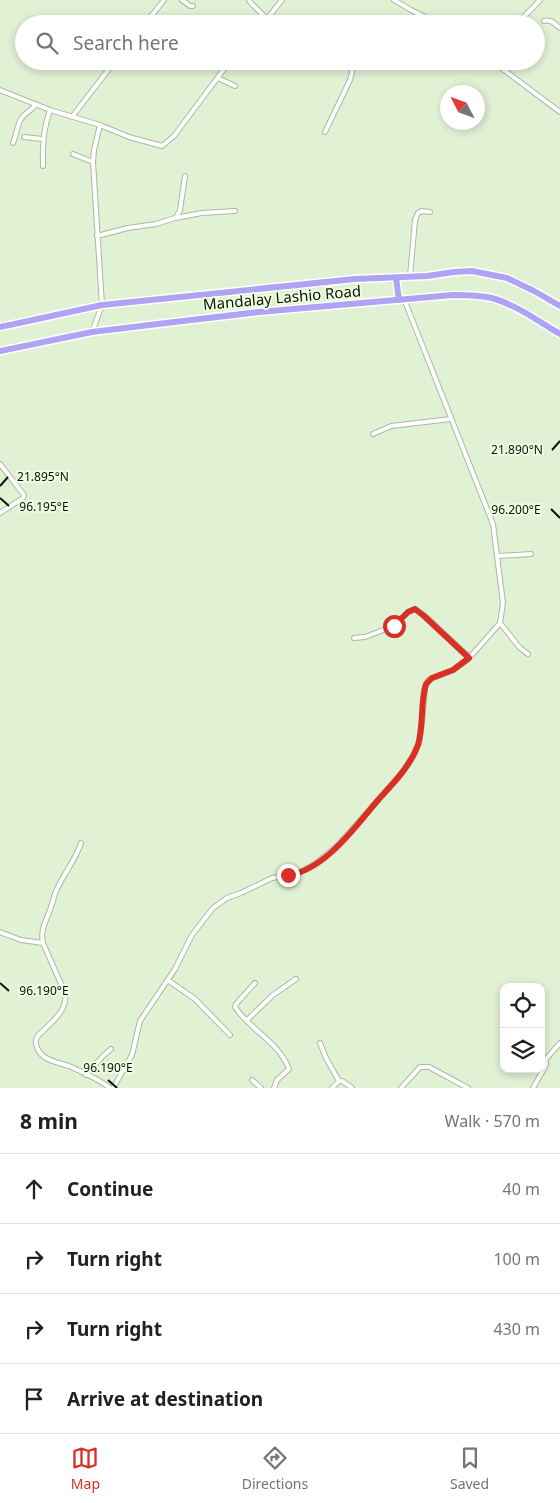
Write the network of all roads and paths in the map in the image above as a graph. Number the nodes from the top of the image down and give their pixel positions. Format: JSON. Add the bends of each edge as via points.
{"nodes":[{"id":1,"x":164,"y":0,"type":"edge"},
{"id":2,"x":182,"y":0,"type":"edge"},
{"id":3,"x":249,"y":0,"type":"edge"},
{"id":4,"x":282,"y":0,"type":"edge"},
{"id":5,"x":394,"y":0,"type":"edge"},
{"id":6,"x":540,"y":0,"type":"edge"},
{"id":7,"x":193,"y":6,"type":"dead end"},
{"id":8,"x":152,"y":15,"type":"edge"},
{"id":9,"x":262,"y":15,"type":"edge"},
{"id":10,"x":270,"y":15,"type":"edge"},
{"id":11,"x":420,"y":15,"type":"edge"},
{"id":12,"x":526,"y":15,"type":"edge"},
{"id":13,"x":545,"y":21,"type":"edge"},
{"id":14,"x":560,"y":28,"type":"edge"},
{"id":15,"x":108,"y":70,"type":"edge"},
{"id":16,"x":224,"y":70,"type":"edge"},
{"id":17,"x":352,"y":70,"type":"edge"},
{"id":18,"x":504,"y":70,"type":"edge"},
{"id":19,"x":218,"y":78,"type":"junction"},
{"id":20,"x":235,"y":86,"type":"dead end"},
{"id":21,"x":0,"y":90,"type":"edge"},
{"id":22,"x":36,"y":104,"type":"junction"},
{"id":23,"x":50,"y":110,"type":"junction"},
{"id":24,"x":560,"y":112,"type":"edge"},
{"id":25,"x":72,"y":117,"type":"junction"},
{"id":26,"x":100,"y":125,"type":"junction"},
{"id":27,"x":325,"y":132,"type":"dead end"},
{"id":28,"x":24,"y":137,"type":"dead end"},
{"id":29,"x":42,"y":139,"type":"junction"},
{"id":30,"x":13,"y":143,"type":"dead end"},
{"id":31,"x":73,"y":154,"type":"dead end"},
{"id":32,"x":93,"y":162,"type":"junction"},
{"id":33,"x":42,"y":166,"type":"dead end"},
{"id":34,"x":185,"y":176,"type":"dead end"},
{"id":35,"x":235,"y":211,"type":"dead end"},
{"id":36,"x":430,"y":212,"type":"dead end"},
{"id":37,"x":176,"y":218,"type":"junction"},
{"id":38,"x":97,"y":236,"type":"junction"},
{"id":39,"x":410,"y":277,"type":"junction"},
{"id":40,"x":396,"y":278,"type":"junction"},
{"id":41,"x":402,"y":300,"type":"junction"},
{"id":42,"x":102,"y":305,"type":"junction"},
{"id":43,"x":560,"y":306,"type":"edge"},
{"id":44,"x":0,"y":327,"type":"edge"},
{"id":45,"x":92,"y":332,"type":"junction"},
{"id":46,"x":560,"y":334,"type":"edge"},
{"id":47,"x":0,"y":351,"type":"edge"},
{"id":48,"x":451,"y":419,"type":"junction"},
{"id":49,"x":373,"y":434,"type":"dead end"},
{"id":50,"x":0,"y":464,"type":"edge"},
{"id":51,"x":0,"y":513,"type":"edge"},
{"id":52,"x":531,"y":554,"type":"dead end"},
{"id":53,"x":498,"y":556,"type":"junction"},
{"id":54,"x":500,"y":623,"type":"junction"},
{"id":55,"x":354,"y":638,"type":"dead end"},
{"id":56,"x":528,"y":654,"type":"dead end"},
{"id":57,"x":469,"y":658,"type":"junction"},
{"id":58,"x":82,"y":843,"type":"dead end"},
{"id":59,"x":0,"y":932,"type":"edge"},
{"id":60,"x":43,"y":943,"type":"junction"},
{"id":61,"x":296,"y":979,"type":"dead end"},
{"id":62,"x":169,"y":981,"type":"junction"},
{"id":63,"x":255,"y":983,"type":"dead end"},
{"id":64,"x":247,"y":1020,"type":"junction"},
{"id":65,"x":230,"y":1035,"type":"dead end"},
{"id":66,"x":320,"y":1043,"type":"dead end"},
{"id":67,"x":560,"y":1043,"type":"edge"},
{"id":68,"x":111,"y":1050,"type":"dead end"},
{"id":69,"x":86,"y":1075,"type":"junction"},
{"id":70,"x":252,"y":1080,"type":"dead end"},
{"id":71,"x":339,"y":1081,"type":"junction"},
{"id":72,"x":112,"y":1088,"type":"edge"},
{"id":73,"x":261,"y":1088,"type":"edge"},
{"id":74,"x":274,"y":1088,"type":"edge"},
{"id":75,"x":332,"y":1088,"type":"edge"},
{"id":76,"x":352,"y":1088,"type":"edge"},
{"id":77,"x":401,"y":1088,"type":"edge"},
{"id":78,"x":468,"y":1088,"type":"edge"},
{"id":79,"x":533,"y":1088,"type":"edge"}],
"edges":[{"from":1,"to":8,"type":"street"},
{"from":2,"to":7,"type":"street"},
{"from":3,"to":9,"type":"street"},
{"from":4,"to":10,"type":"street"},
{"from":5,"to":11,"type":"street"},
{"from":6,"to":12,"type":"street"},
{"from":13,"to":14,"type":"street","via":[[552,21]]},
{"from":15,"to":25,"type":"street"},
{"from":16,"to":19,"type":"street"},
{"from":17,"to":27,"type":"street"},
{"from":18,"to":24,"type":"street"},
{"from":19,"to":20,"type":"street"},
{"from":19,"to":26,"type":"street","via":[[174,136],[162,146]]},
{"from":21,"to":22,"type":"street"},
{"from":22,"to":23,"type":"street"},
{"from":22,"to":30,"type":"street","via":[[19,120]]},
{"from":23,"to":25,"type":"street"},
{"from":23,"to":29,"type":"street"},
{"from":25,"to":26,"type":"street"},
{"from":26,"to":32,"type":"street"},
{"from":28,"to":29,"type":"street"},
{"from":29,"to":33,"type":"street"},
{"from":31,"to":32,"type":"street"},
{"from":32,"to":38,"type":"street"},
{"from":34,"to":37,"type":"street"},
{"from":35,"to":37,"type":"street"},
{"from":36,"to":39,"type":"street","via":[[422,211],[416,216]]},
{"from":37,"to":38,"type":"street"},
{"from":38,"to":42,"type":"street"},
{"from":39,"to":40,"type":"highway","name":"Mandalay Lashio Road"},
{"from":39,"to":43,"type":"highway","name":"Mandalay Lashio Road","via":[[472,271],[490,274],[507,278]]},
{"from":40,"to":41,"type":"highway"},
{"from":40,"to":42,"type":"highway","name":"Mandalay Lashio Road","via":[[355,279]]},
{"from":41,"to":45,"type":"highway","name":"Mandalay Lashio Road","via":[[259,312]]},
{"from":41,"to":46,"type":"highway","name":"Mandalay Lashio Road","via":[[453,295],[490,298],[514,307]]},
{"from":41,"to":48,"type":"street"},
{"from":42,"to":44,"type":"highway","name":"Mandalay Lashio Road"},
{"from":42,"to":45,"type":"street"},
{"from":45,"to":47,"type":"highway","name":"Mandalay Lashio Road"},
{"from":48,"to":49,"type":"street","via":[[391,426]]},
{"from":48,"to":53,"type":"street","via":[[494,524]]},
{"from":50,"to":51,"type":"street","via":[[24,495]]},
{"from":52,"to":53,"type":"street"},
{"from":53,"to":54,"type":"street","via":[[503,603]]},
{"from":54,"to":56,"type":"street"},
{"from":54,"to":57,"type":"street"},
{"from":55,"to":57,"type":"street","via":[[394,626],[415,609]]},
{"from":57,"to":62,"type":"street","via":[[453,670],[428,680],[419,743],[413,756],[399,777],[338,846],[304,871],[272,878],[218,903],[192,935]]},
{"from":58,"to":60,"type":"street","via":[[55,894],[41,936]]},
{"from":59,"to":60,"type":"street","via":[[21,940]]},
{"from":60,"to":69,"type":"street","via":[[66,1000],[56,1018],[36,1038],[38,1050],[46,1058]]},
{"from":61,"to":64,"type":"street"},
{"from":62,"to":65,"type":"street","via":[[195,999]]},
{"from":62,"to":72,"type":"street","via":[[140,1021],[132,1054]]},
{"from":63,"to":64,"type":"street","via":[[235,1007]]},
{"from":64,"to":74,"type":"street","via":[[286,1060],[289,1069],[277,1080]]},
{"from":66,"to":71,"type":"street"},
{"from":67,"to":79,"type":"street","via":[[546,1059]]},
{"from":68,"to":69,"type":"street"},
{"from":69,"to":72,"type":"street"},
{"from":70,"to":73,"type":"street"},
{"from":71,"to":75,"type":"street"},
{"from":71,"to":76,"type":"street"},
{"from":77,"to":78,"type":"street","via":[[424,1066]]}]}
